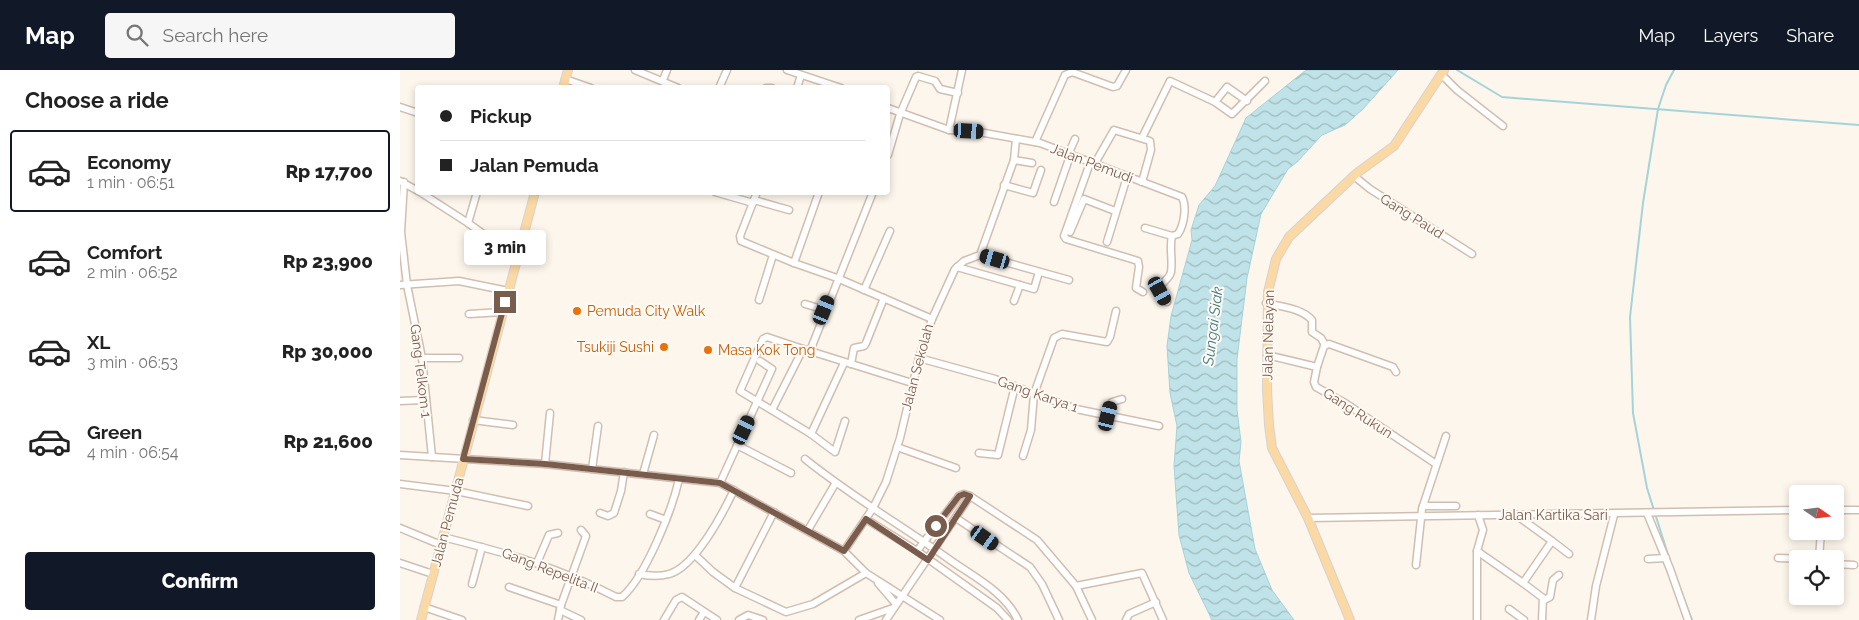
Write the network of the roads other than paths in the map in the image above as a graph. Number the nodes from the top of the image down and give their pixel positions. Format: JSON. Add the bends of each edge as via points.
{"nodes":[{"id":1,"x":568,"y":70,"type":"edge"},
{"id":2,"x":635,"y":70,"type":"edge"},
{"id":3,"x":667,"y":70,"type":"edge"},
{"id":4,"x":727,"y":70,"type":"edge"},
{"id":5,"x":787,"y":70,"type":"edge"},
{"id":6,"x":1126,"y":70,"type":"edge"},
{"id":7,"x":960,"y":71,"type":"edge"},
{"id":8,"x":1442,"y":72,"type":"edge"},
{"id":9,"x":799,"y":73,"type":"edge"},
{"id":10,"x":1081,"y":73,"type":"edge"},
{"id":11,"x":565,"y":79,"type":"junction"},
{"id":12,"x":663,"y":80,"type":"junction"},
{"id":13,"x":1265,"y":81,"type":"dead end"},
{"id":14,"x":563,"y":85,"type":"edge"},
{"id":15,"x":582,"y":85,"type":"edge"},
{"id":16,"x":672,"y":85,"type":"edge"},
{"id":17,"x":720,"y":85,"type":"edge"},
{"id":18,"x":833,"y":85,"type":"edge"},
{"id":19,"x":958,"y":92,"type":"junction"},
{"id":20,"x":1247,"y":101,"type":"junction"},
{"id":21,"x":1215,"y":102,"type":"junction"},
{"id":22,"x":400,"y":107,"type":"edge"},
{"id":23,"x":890,"y":109,"type":"edge"},
{"id":24,"x":415,"y":112,"type":"edge"},
{"id":25,"x":900,"y":114,"type":"junction"},
{"id":26,"x":1502,"y":126,"type":"dead end"},
{"id":27,"x":949,"y":130,"type":"junction"},
{"id":28,"x":1075,"y":138,"type":"dead end"},
{"id":29,"x":1142,"y":138,"type":"junction"},
{"id":30,"x":1016,"y":139,"type":"junction"},
{"id":31,"x":1035,"y":142,"type":"junction"},
{"id":32,"x":890,"y":148,"type":"edge"},
{"id":33,"x":1069,"y":155,"type":"junction"},
{"id":34,"x":1014,"y":160,"type":"junction"},
{"id":35,"x":1032,"y":163,"type":"dead end"},
{"id":36,"x":1092,"y":164,"type":"junction"},
{"id":37,"x":1041,"y":170,"type":"dead end"},
{"id":38,"x":1354,"y":176,"type":"junction"},
{"id":39,"x":1127,"y":177,"type":"junction"},
{"id":40,"x":402,"y":181,"type":"edge"},
{"id":41,"x":1142,"y":182,"type":"junction"},
{"id":42,"x":1004,"y":185,"type":"junction"},
{"id":43,"x":415,"y":189,"type":"edge"},
{"id":44,"x":426,"y":195,"type":"edge"},
{"id":45,"x":476,"y":195,"type":"edge"},
{"id":46,"x":534,"y":195,"type":"edge"},
{"id":47,"x":728,"y":195,"type":"edge"},
{"id":48,"x":756,"y":195,"type":"edge"},
{"id":49,"x":818,"y":195,"type":"edge"},
{"id":50,"x":872,"y":195,"type":"edge"},
{"id":51,"x":753,"y":201,"type":"junction"},
{"id":52,"x":1054,"y":202,"type":"dead end"},
{"id":53,"x":789,"y":210,"type":"dead end"},
{"id":54,"x":1115,"y":211,"type":"junction"},
{"id":55,"x":468,"y":223,"type":"junction"},
{"id":56,"x":1144,"y":228,"type":"dead end"},
{"id":57,"x":890,"y":231,"type":"dead end"},
{"id":58,"x":1070,"y":232,"type":"dead end"},
{"id":59,"x":1172,"y":236,"type":"junction"},
{"id":60,"x":1107,"y":242,"type":"dead end"},
{"id":61,"x":1472,"y":254,"type":"dead end"},
{"id":62,"x":773,"y":255,"type":"junction"},
{"id":63,"x":980,"y":255,"type":"junction"},
{"id":64,"x":518,"y":260,"type":"junction"},
{"id":65,"x":794,"y":263,"type":"junction"},
{"id":66,"x":956,"y":267,"type":"junction"},
{"id":67,"x":1039,"y":272,"type":"junction"},
{"id":68,"x":837,"y":278,"type":"junction"},
{"id":69,"x":1069,"y":280,"type":"dead end"},
{"id":70,"x":400,"y":285,"type":"edge"},
{"id":71,"x":408,"y":285,"type":"junction"},
{"id":72,"x":1020,"y":285,"type":"junction"},
{"id":73,"x":864,"y":290,"type":"junction"},
{"id":74,"x":508,"y":291,"type":"junction"},
{"id":75,"x":1143,"y":292,"type":"dead end"},
{"id":76,"x":884,"y":298,"type":"junction"},
{"id":77,"x":759,"y":300,"type":"dead end"},
{"id":78,"x":1014,"y":302,"type":"dead end"},
{"id":79,"x":1166,"y":302,"type":"dead end"},
{"id":80,"x":1266,"y":303,"type":"junction"},
{"id":81,"x":805,"y":304,"type":"dead end"},
{"id":82,"x":824,"y":310,"type":"junction"},
{"id":83,"x":1116,"y":311,"type":"dead end"},
{"id":84,"x":502,"y":312,"type":"junction"},
{"id":85,"x":469,"y":314,"type":"dead end"},
{"id":86,"x":932,"y":319,"type":"junction"},
{"id":87,"x":1325,"y":345,"type":"junction"},
{"id":88,"x":802,"y":349,"type":"junction"},
{"id":89,"x":810,"y":351,"type":"junction"},
{"id":90,"x":1267,"y":355,"type":"junction"},
{"id":91,"x":422,"y":358,"type":"junction"},
{"id":92,"x":459,"y":358,"type":"dead end"},
{"id":93,"x":919,"y":358,"type":"junction"},
{"id":94,"x":760,"y":361,"type":"dead end"},
{"id":95,"x":844,"y":363,"type":"junction"},
{"id":96,"x":851,"y":364,"type":"junction"},
{"id":97,"x":1317,"y":366,"type":"junction"},
{"id":98,"x":1396,"y":372,"type":"dead end"},
{"id":99,"x":912,"y":383,"type":"junction"},
{"id":100,"x":1015,"y":386,"type":"junction"},
{"id":101,"x":1034,"y":394,"type":"junction"},
{"id":102,"x":1122,"y":399,"type":"dead end"},
{"id":103,"x":425,"y":400,"type":"junction"},
{"id":104,"x":400,"y":401,"type":"edge"},
{"id":105,"x":757,"y":402,"type":"junction"},
{"id":106,"x":772,"y":410,"type":"junction"},
{"id":107,"x":550,"y":414,"type":"dead end"},
{"id":108,"x":1108,"y":416,"type":"junction"},
{"id":109,"x":473,"y":420,"type":"junction"},
{"id":110,"x":845,"y":421,"type":"dead end"},
{"id":111,"x":513,"y":425,"type":"dead end"},
{"id":112,"x":598,"y":426,"type":"dead end"},
{"id":113,"x":1159,"y":426,"type":"dead end"},
{"id":114,"x":812,"y":434,"type":"junction"},
{"id":115,"x":654,"y":435,"type":"dead end"},
{"id":116,"x":1446,"y":436,"type":"dead end"},
{"id":117,"x":737,"y":445,"type":"junction"},
{"id":118,"x":897,"y":447,"type":"junction"},
{"id":119,"x":979,"y":453,"type":"dead end"},
{"id":120,"x":400,"y":455,"type":"edge"},
{"id":121,"x":1023,"y":456,"type":"dead end"},
{"id":122,"x":432,"y":457,"type":"junction"},
{"id":123,"x":463,"y":459,"type":"junction"},
{"id":124,"x":805,"y":460,"type":"dead end"},
{"id":125,"x":545,"y":464,"type":"junction"},
{"id":126,"x":1436,"y":464,"type":"junction"},
{"id":127,"x":956,"y":468,"type":"dead end"},
{"id":128,"x":592,"y":469,"type":"junction"},
{"id":129,"x":624,"y":472,"type":"junction"},
{"id":130,"x":791,"y":473,"type":"dead end"},
{"id":131,"x":643,"y":474,"type":"junction"},
{"id":132,"x":679,"y":479,"type":"junction"},
{"id":133,"x":720,"y":483,"type":"junction"},
{"id":134,"x":400,"y":484,"type":"edge"},
{"id":135,"x":835,"y":484,"type":"junction"},
{"id":136,"x":734,"y":490,"type":"junction"},
{"id":137,"x":456,"y":491,"type":"junction"},
{"id":138,"x":970,"y":496,"type":"junction"},
{"id":139,"x":528,"y":506,"type":"dead end"},
{"id":140,"x":1456,"y":506,"type":"dead end"},
{"id":141,"x":873,"y":508,"type":"junction"},
{"id":142,"x":1789,"y":510,"type":"edge"},
{"id":143,"x":1844,"y":510,"type":"edge"},
{"id":144,"x":1859,"y":510,"type":"edge"},
{"id":145,"x":1422,"y":511,"type":"junction"},
{"id":146,"x":774,"y":512,"type":"junction"},
{"id":147,"x":600,"y":514,"type":"dead end"},
{"id":148,"x":650,"y":514,"type":"dead end"},
{"id":149,"x":1614,"y":514,"type":"junction"},
{"id":150,"x":1647,"y":514,"type":"junction"},
{"id":151,"x":1478,"y":515,"type":"junction"},
{"id":152,"x":1516,"y":515,"type":"junction"},
{"id":153,"x":887,"y":517,"type":"junction"},
{"id":154,"x":956,"y":518,"type":"junction"},
{"id":155,"x":1308,"y":518,"type":"junction"},
{"id":156,"x":866,"y":519,"type":"junction"},
{"id":157,"x":666,"y":520,"type":"junction"},
{"id":158,"x":400,"y":528,"type":"edge"},
{"id":159,"x":880,"y":528,"type":"junction"},
{"id":160,"x":581,"y":530,"type":"dead end"},
{"id":161,"x":808,"y":530,"type":"junction"},
{"id":162,"x":558,"y":533,"type":"dead end"},
{"id":163,"x":442,"y":541,"type":"junction"},
{"id":164,"x":924,"y":541,"type":"junction"},
{"id":165,"x":1552,"y":542,"type":"junction"},
{"id":166,"x":482,"y":547,"type":"junction"},
{"id":167,"x":936,"y":550,"type":"junction"},
{"id":168,"x":844,"y":551,"type":"junction"},
{"id":169,"x":917,"y":551,"type":"junction"},
{"id":170,"x":1477,"y":551,"type":"junction"},
{"id":171,"x":1569,"y":554,"type":"dead end"},
{"id":172,"x":695,"y":555,"type":"junction"},
{"id":173,"x":1666,"y":558,"type":"junction"},
{"id":174,"x":1778,"y":558,"type":"dead end"},
{"id":175,"x":1789,"y":558,"type":"edge"},
{"id":176,"x":1648,"y":559,"type":"dead end"},
{"id":177,"x":928,"y":560,"type":"junction"},
{"id":178,"x":400,"y":563,"type":"edge"},
{"id":179,"x":537,"y":563,"type":"junction"},
{"id":180,"x":1844,"y":564,"type":"edge"},
{"id":181,"x":1416,"y":565,"type":"dead end"},
{"id":182,"x":1854,"y":565,"type":"dead end"},
{"id":183,"x":866,"y":572,"type":"junction"},
{"id":184,"x":433,"y":574,"type":"junction"},
{"id":185,"x":638,"y":574,"type":"junction"},
{"id":186,"x":1558,"y":575,"type":"dead end"},
{"id":187,"x":571,"y":576,"type":"junction"},
{"id":188,"x":874,"y":578,"type":"junction"},
{"id":189,"x":1523,"y":583,"type":"junction"},
{"id":190,"x":472,"y":584,"type":"dead end"},
{"id":191,"x":1076,"y":586,"type":"junction"},
{"id":192,"x":509,"y":587,"type":"dead end"},
{"id":193,"x":735,"y":588,"type":"junction"},
{"id":194,"x":902,"y":594,"type":"junction"},
{"id":195,"x":1544,"y":600,"type":"junction"},
{"id":196,"x":1156,"y":602,"type":"junction"},
{"id":197,"x":894,"y":606,"type":"junction"},
{"id":198,"x":1010,"y":606,"type":"junction"},
{"id":199,"x":424,"y":607,"type":"junction"},
{"id":200,"x":560,"y":607,"type":"junction"},
{"id":201,"x":1509,"y":609,"type":"dead end"},
{"id":202,"x":704,"y":612,"type":"junction"},
{"id":203,"x":1003,"y":613,"type":"junction"},
{"id":204,"x":421,"y":620,"type":"edge"},
{"id":205,"x":462,"y":620,"type":"edge"},
{"id":206,"x":558,"y":620,"type":"edge"},
{"id":207,"x":581,"y":620,"type":"edge"},
{"id":208,"x":664,"y":620,"type":"edge"},
{"id":209,"x":699,"y":620,"type":"edge"},
{"id":210,"x":717,"y":620,"type":"edge"},
{"id":211,"x":739,"y":620,"type":"edge"},
{"id":212,"x":762,"y":620,"type":"edge"},
{"id":213,"x":859,"y":620,"type":"edge"},
{"id":214,"x":886,"y":620,"type":"edge"},
{"id":215,"x":940,"y":620,"type":"edge"},
{"id":216,"x":1008,"y":620,"type":"edge"},
{"id":217,"x":1018,"y":620,"type":"edge"},
{"id":218,"x":1059,"y":620,"type":"edge"},
{"id":219,"x":1092,"y":620,"type":"edge"},
{"id":220,"x":1126,"y":620,"type":"edge"},
{"id":221,"x":1163,"y":620,"type":"edge"},
{"id":222,"x":1350,"y":620,"type":"edge"},
{"id":223,"x":1477,"y":620,"type":"edge"},
{"id":224,"x":1524,"y":620,"type":"edge"},
{"id":225,"x":1542,"y":620,"type":"edge"},
{"id":226,"x":1591,"y":620,"type":"edge"},
{"id":227,"x":1688,"y":620,"type":"edge"}],
"edges":[{"from":1,"to":11,"type":"main road"},
{"from":2,"to":12,"type":"street"},
{"from":3,"to":12,"type":"street"},
{"from":4,"to":17,"type":"street"},
{"from":5,"to":9,"type":"street"},
{"from":6,"to":10,"type":"street","via":[[1117,86],[1113,87]]},
{"from":7,"to":19,"type":"street"},
{"from":8,"to":26,"type":"street","via":[[1457,90]]},
{"from":8,"to":38,"type":"main road","name":"Jalan Nelayan","via":[[1402,137]]},
{"from":9,"to":18,"type":"street"},
{"from":10,"to":31,"type":"street","via":[[1065,75]]},
{"from":11,"to":14,"type":"main road"},
{"from":11,"to":15,"type":"street"},
{"from":12,"to":16,"type":"street"},
{"from":13,"to":20,"type":"street"},
{"from":19,"to":25,"type":"street","via":[[940,89],[937,82],[918,76],[913,80]]},
{"from":19,"to":27,"type":"street"},
{"from":20,"to":21,"type":"street","via":[[1232,114]]},
{"from":20,"to":21,"type":"street","via":[[1227,87]]},
{"from":21,"to":29,"type":"street","via":[[1170,81]]},
{"from":22,"to":24,"type":"street"},
{"from":23,"to":25,"type":"street","name":"Jalan Pemudi"},
{"from":25,"to":27,"type":"street","name":"Jalan Pemudi"},
{"from":25,"to":32,"type":"street"},
{"from":27,"to":30,"type":"street","name":"Jalan Pemudi"},
{"from":28,"to":33,"type":"street"},
{"from":29,"to":36,"type":"street","via":[[1114,130]]},
{"from":29,"to":41,"type":"street","via":[[1150,141],[1152,147]]},
{"from":30,"to":31,"type":"street","name":"Jalan Pemudi"},
{"from":30,"to":34,"type":"street"},
{"from":31,"to":33,"type":"street","name":"Jalan Pemudi"},
{"from":33,"to":36,"type":"street","name":"Jalan Pemudi"},
{"from":33,"to":52,"type":"street"},
{"from":34,"to":35,"type":"street"},
{"from":34,"to":42,"type":"street"},
{"from":36,"to":39,"type":"street","name":"Jalan Pemudi"},
{"from":36,"to":75,"type":"street","via":[[1064,236],[1138,261],[1136,288]]},
{"from":37,"to":42,"type":"street","via":[[1033,193]]},
{"from":38,"to":61,"type":"street","name":"Gang Paud"},
{"from":38,"to":80,"type":"main road","name":"Jalan Nelayan","via":[[1281,247]]},
{"from":39,"to":41,"type":"street","name":"Jalan Pemudi"},
{"from":39,"to":54,"type":"street"},
{"from":40,"to":43,"type":"street"},
{"from":40,"to":71,"type":"street","name":"Gang Telkom 1","via":[[401,232]]},
{"from":41,"to":59,"type":"street","name":"Jalan Pemudi","via":[[1182,197],[1185,206],[1181,230]]},
{"from":42,"to":63,"type":"street"},
{"from":44,"to":55,"type":"street"},
{"from":45,"to":55,"type":"street"},
{"from":46,"to":64,"type":"main road","name":"Jalan Pemuda"},
{"from":47,"to":51,"type":"street"},
{"from":48,"to":51,"type":"street"},
{"from":49,"to":65,"type":"street"},
{"from":50,"to":68,"type":"street"},
{"from":51,"to":53,"type":"street"},
{"from":51,"to":62,"type":"street","name":"Jalan Sekolah","via":[[740,236],[744,242]]},
{"from":54,"to":58,"type":"street","via":[[1084,199]]},
{"from":54,"to":60,"type":"street"},
{"from":55,"to":64,"type":"street"},
{"from":56,"to":59,"type":"street"},
{"from":57,"to":73,"type":"street"},
{"from":59,"to":79,"type":"street","name":"Jalan Pemudi","via":[[1171,272],[1160,288]]},
{"from":62,"to":65,"type":"street","name":"Jalan Sekolah"},
{"from":62,"to":77,"type":"street"},
{"from":63,"to":66,"type":"street"},
{"from":63,"to":67,"type":"street"},
{"from":64,"to":74,"type":"main road","name":"Jalan Pemuda"},
{"from":65,"to":68,"type":"street","name":"Jalan Sekolah"},
{"from":66,"to":72,"type":"street"},
{"from":66,"to":86,"type":"street"},
{"from":67,"to":69,"type":"street"},
{"from":67,"to":72,"type":"street","via":[[1034,289]]},
{"from":68,"to":73,"type":"street","name":"Jalan Sekolah"},
{"from":68,"to":82,"type":"street"},
{"from":70,"to":71,"type":"street"},
{"from":71,"to":74,"type":"street","via":[[460,281]]},
{"from":71,"to":91,"type":"street","name":"Gang Telkom 1"},
{"from":72,"to":78,"type":"street"},
{"from":73,"to":76,"type":"street","name":"Jalan Sekolah"},
{"from":74,"to":84,"type":"main road","name":"Jalan Pemuda"},
{"from":76,"to":86,"type":"street","name":"Jalan Sekolah"},
{"from":76,"to":96,"type":"street","via":[[866,343],[854,348]]},
{"from":80,"to":87,"type":"street","via":[[1308,316],[1312,320],[1312,332]]},
{"from":80,"to":90,"type":"main road","name":"Jalan Nelayan"},
{"from":81,"to":82,"type":"street"},
{"from":82,"to":89,"type":"street"},
{"from":83,"to":101,"type":"street","via":[[1107,342],[1062,334],[1056,336]]},
{"from":84,"to":85,"type":"street"},
{"from":84,"to":109,"type":"main road","name":"Jalan Pemuda"},
{"from":86,"to":93,"type":"street","name":"Jalan Sekolah"},
{"from":87,"to":97,"type":"street"},
{"from":87,"to":98,"type":"street","via":[[1393,366]]},
{"from":88,"to":89,"type":"street"},
{"from":88,"to":105,"type":"street","via":[[767,337],[764,339],[740,390]]},
{"from":88,"to":106,"type":"street"},
{"from":89,"to":95,"type":"street"},
{"from":90,"to":97,"type":"street"},
{"from":90,"to":155,"type":"main road","name":"Jalan Nelayan","via":[[1268,425],[1272,448]]},
{"from":91,"to":92,"type":"street"},
{"from":91,"to":103,"type":"street","name":"Gang Telkom 1"},
{"from":93,"to":99,"type":"street","name":"Jalan Sekolah"},
{"from":93,"to":100,"type":"street","name":"Gang Karya 1"},
{"from":94,"to":105,"type":"street","via":[[772,368]]},
{"from":95,"to":96,"type":"street"},
{"from":95,"to":114,"type":"street"},
{"from":96,"to":99,"type":"street"},
{"from":97,"to":126,"type":"street","name":"Gang Rukun","via":[[1316,387]]},
{"from":99,"to":118,"type":"street","name":"Jalan Sekolah"},
{"from":100,"to":101,"type":"street","name":"Gang Karya 1"},
{"from":100,"to":119,"type":"street","via":[[998,455]]},
{"from":101,"to":108,"type":"street","name":"Gang Karya 1"},
{"from":101,"to":121,"type":"street","via":[[1031,430]]},
{"from":102,"to":108,"type":"street","via":[[1112,402]]},
{"from":103,"to":104,"type":"street"},
{"from":103,"to":122,"type":"street","name":"Gang Telkom 1"},
{"from":105,"to":106,"type":"street"},
{"from":105,"to":117,"type":"street"},
{"from":106,"to":114,"type":"street"},
{"from":107,"to":125,"type":"street"},
{"from":108,"to":113,"type":"street","name":"Gang Karya 1"},
{"from":109,"to":111,"type":"street"},
{"from":109,"to":123,"type":"main road","name":"Jalan Pemuda"},
{"from":110,"to":114,"type":"street","via":[[835,452]]},
{"from":112,"to":128,"type":"street"},
{"from":115,"to":131,"type":"street"},
{"from":116,"to":126,"type":"street"},
{"from":117,"to":130,"type":"street"},
{"from":117,"to":133,"type":"street"},
{"from":118,"to":127,"type":"street"},
{"from":118,"to":141,"type":"street","name":"Jalan Sekolah","via":[[886,482]]},
{"from":120,"to":122,"type":"street"},
{"from":122,"to":123,"type":"street"},
{"from":123,"to":125,"type":"street"},
{"from":123,"to":137,"type":"main road","name":"Jalan Pemuda"},
{"from":124,"to":135,"type":"street"},
{"from":125,"to":128,"type":"street"},
{"from":126,"to":145,"type":"street"},
{"from":128,"to":129,"type":"street"},
{"from":129,"to":131,"type":"street"},
{"from":129,"to":147,"type":"street","via":[[614,513],[608,516]]},
{"from":131,"to":132,"type":"street"},
{"from":132,"to":133,"type":"street"},
{"from":132,"to":157,"type":"street"},
{"from":133,"to":136,"type":"street"},
{"from":134,"to":137,"type":"street"},
{"from":135,"to":141,"type":"street"},
{"from":135,"to":161,"type":"street"},
{"from":136,"to":146,"type":"street"},
{"from":136,"to":172,"type":"street"},
{"from":137,"to":139,"type":"street"},
{"from":137,"to":163,"type":"main road","name":"Jalan Pemuda"},
{"from":138,"to":154,"type":"street"},
{"from":138,"to":164,"type":"street","via":[[959,496]]},
{"from":138,"to":191,"type":"street","via":[[1037,540]]},
{"from":140,"to":145,"type":"street"},
{"from":141,"to":153,"type":"street"},
{"from":141,"to":156,"type":"street","name":"Jalan Sekolah"},
{"from":142,"to":150,"type":"street","name":"Jalan Kartika Sari"},
{"from":143,"to":144,"type":"street"},
{"from":145,"to":151,"type":"street","name":"Jalan Kartika Sari"},
{"from":145,"to":155,"type":"street","name":"Jalan Kartika Sari"},
{"from":145,"to":181,"type":"street"},
{"from":146,"to":161,"type":"street"},
{"from":146,"to":193,"type":"street"},
{"from":148,"to":157,"type":"street"},
{"from":149,"to":150,"type":"street","name":"Jalan Kartika Sari"},
{"from":149,"to":152,"type":"street","name":"Jalan Kartika Sari"},
{"from":149,"to":226,"type":"street"},
{"from":150,"to":173,"type":"street"},
{"from":151,"to":152,"type":"street","name":"Jalan Kartika Sari"},
{"from":151,"to":170,"type":"street","via":[[1484,530]]},
{"from":152,"to":165,"type":"street"},
{"from":153,"to":159,"type":"street"},
{"from":153,"to":164,"type":"street"},
{"from":154,"to":167,"type":"street"},
{"from":154,"to":218,"type":"street","via":[[1030,567]]},
{"from":155,"to":222,"type":"main road","name":"Jalan Nelayan"},
{"from":156,"to":159,"type":"street"},
{"from":156,"to":168,"type":"street","name":"Jalan Sekolah"},
{"from":157,"to":185,"type":"street"},
{"from":158,"to":163,"type":"street","name":"Gang Repelita II"},
{"from":159,"to":169,"type":"street"},
{"from":160,"to":187,"type":"street","via":[[586,536]]},
{"from":161,"to":168,"type":"street"},
{"from":162,"to":179,"type":"street","via":[[550,535]]},
{"from":163,"to":166,"type":"street","name":"Gang Repelita II"},
{"from":163,"to":184,"type":"main road","name":"Jalan Pemuda"},
{"from":164,"to":167,"type":"street"},
{"from":164,"to":169,"type":"street"},
{"from":165,"to":171,"type":"street"},
{"from":165,"to":189,"type":"street"},
{"from":166,"to":179,"type":"street","name":"Gang Repelita II"},
{"from":166,"to":190,"type":"street"},
{"from":167,"to":177,"type":"street"},
{"from":167,"to":198,"type":"street"},
{"from":168,"to":183,"type":"street"},
{"from":169,"to":177,"type":"street"},
{"from":170,"to":189,"type":"street"},
{"from":170,"to":223,"type":"street"},
{"from":172,"to":185,"type":"street","via":[[671,574]]},
{"from":172,"to":193,"type":"street"},
{"from":173,"to":176,"type":"street"},
{"from":173,"to":227,"type":"street"},
{"from":174,"to":175,"type":"street"},
{"from":177,"to":194,"type":"street"},
{"from":177,"to":203,"type":"street"},
{"from":178,"to":184,"type":"street"},
{"from":179,"to":187,"type":"street","name":"Gang Repelita II"},
{"from":180,"to":182,"type":"street"},
{"from":183,"to":188,"type":"street"},
{"from":183,"to":193,"type":"street","via":[[813,604],[790,611]]},
{"from":184,"to":199,"type":"main road","name":"Jalan Pemuda"},
{"from":185,"to":187,"type":"street","name":"Gang Repelita II","via":[[622,598]]},
{"from":186,"to":195,"type":"street","via":[[1553,580],[1550,597]]},
{"from":187,"to":200,"type":"street"},
{"from":188,"to":194,"type":"street"},
{"from":188,"to":197,"type":"street"},
{"from":189,"to":195,"type":"street"},
{"from":191,"to":196,"type":"street","via":[[1142,573]]},
{"from":191,"to":219,"type":"street"},
{"from":192,"to":200,"type":"street"},
{"from":194,"to":197,"type":"street"},
{"from":194,"to":215,"type":"street"},
{"from":195,"to":225,"type":"street"},
{"from":196,"to":220,"type":"street","via":[[1129,614]]},
{"from":196,"to":221,"type":"street"},
{"from":197,"to":213,"type":"street"},
{"from":197,"to":214,"type":"street"},
{"from":198,"to":203,"type":"street"},
{"from":198,"to":217,"type":"street"},
{"from":199,"to":204,"type":"main road","name":"Jalan Pemuda"},
{"from":199,"to":205,"type":"street"},
{"from":200,"to":206,"type":"street"},
{"from":200,"to":207,"type":"street"},
{"from":201,"to":224,"type":"street"},
{"from":202,"to":208,"type":"street","via":[[686,598],[678,598]]},
{"from":202,"to":209,"type":"street"},
{"from":202,"to":210,"type":"street"},
{"from":203,"to":216,"type":"street"},
{"from":211,"to":212,"type":"street","via":[[748,615]]}]}
